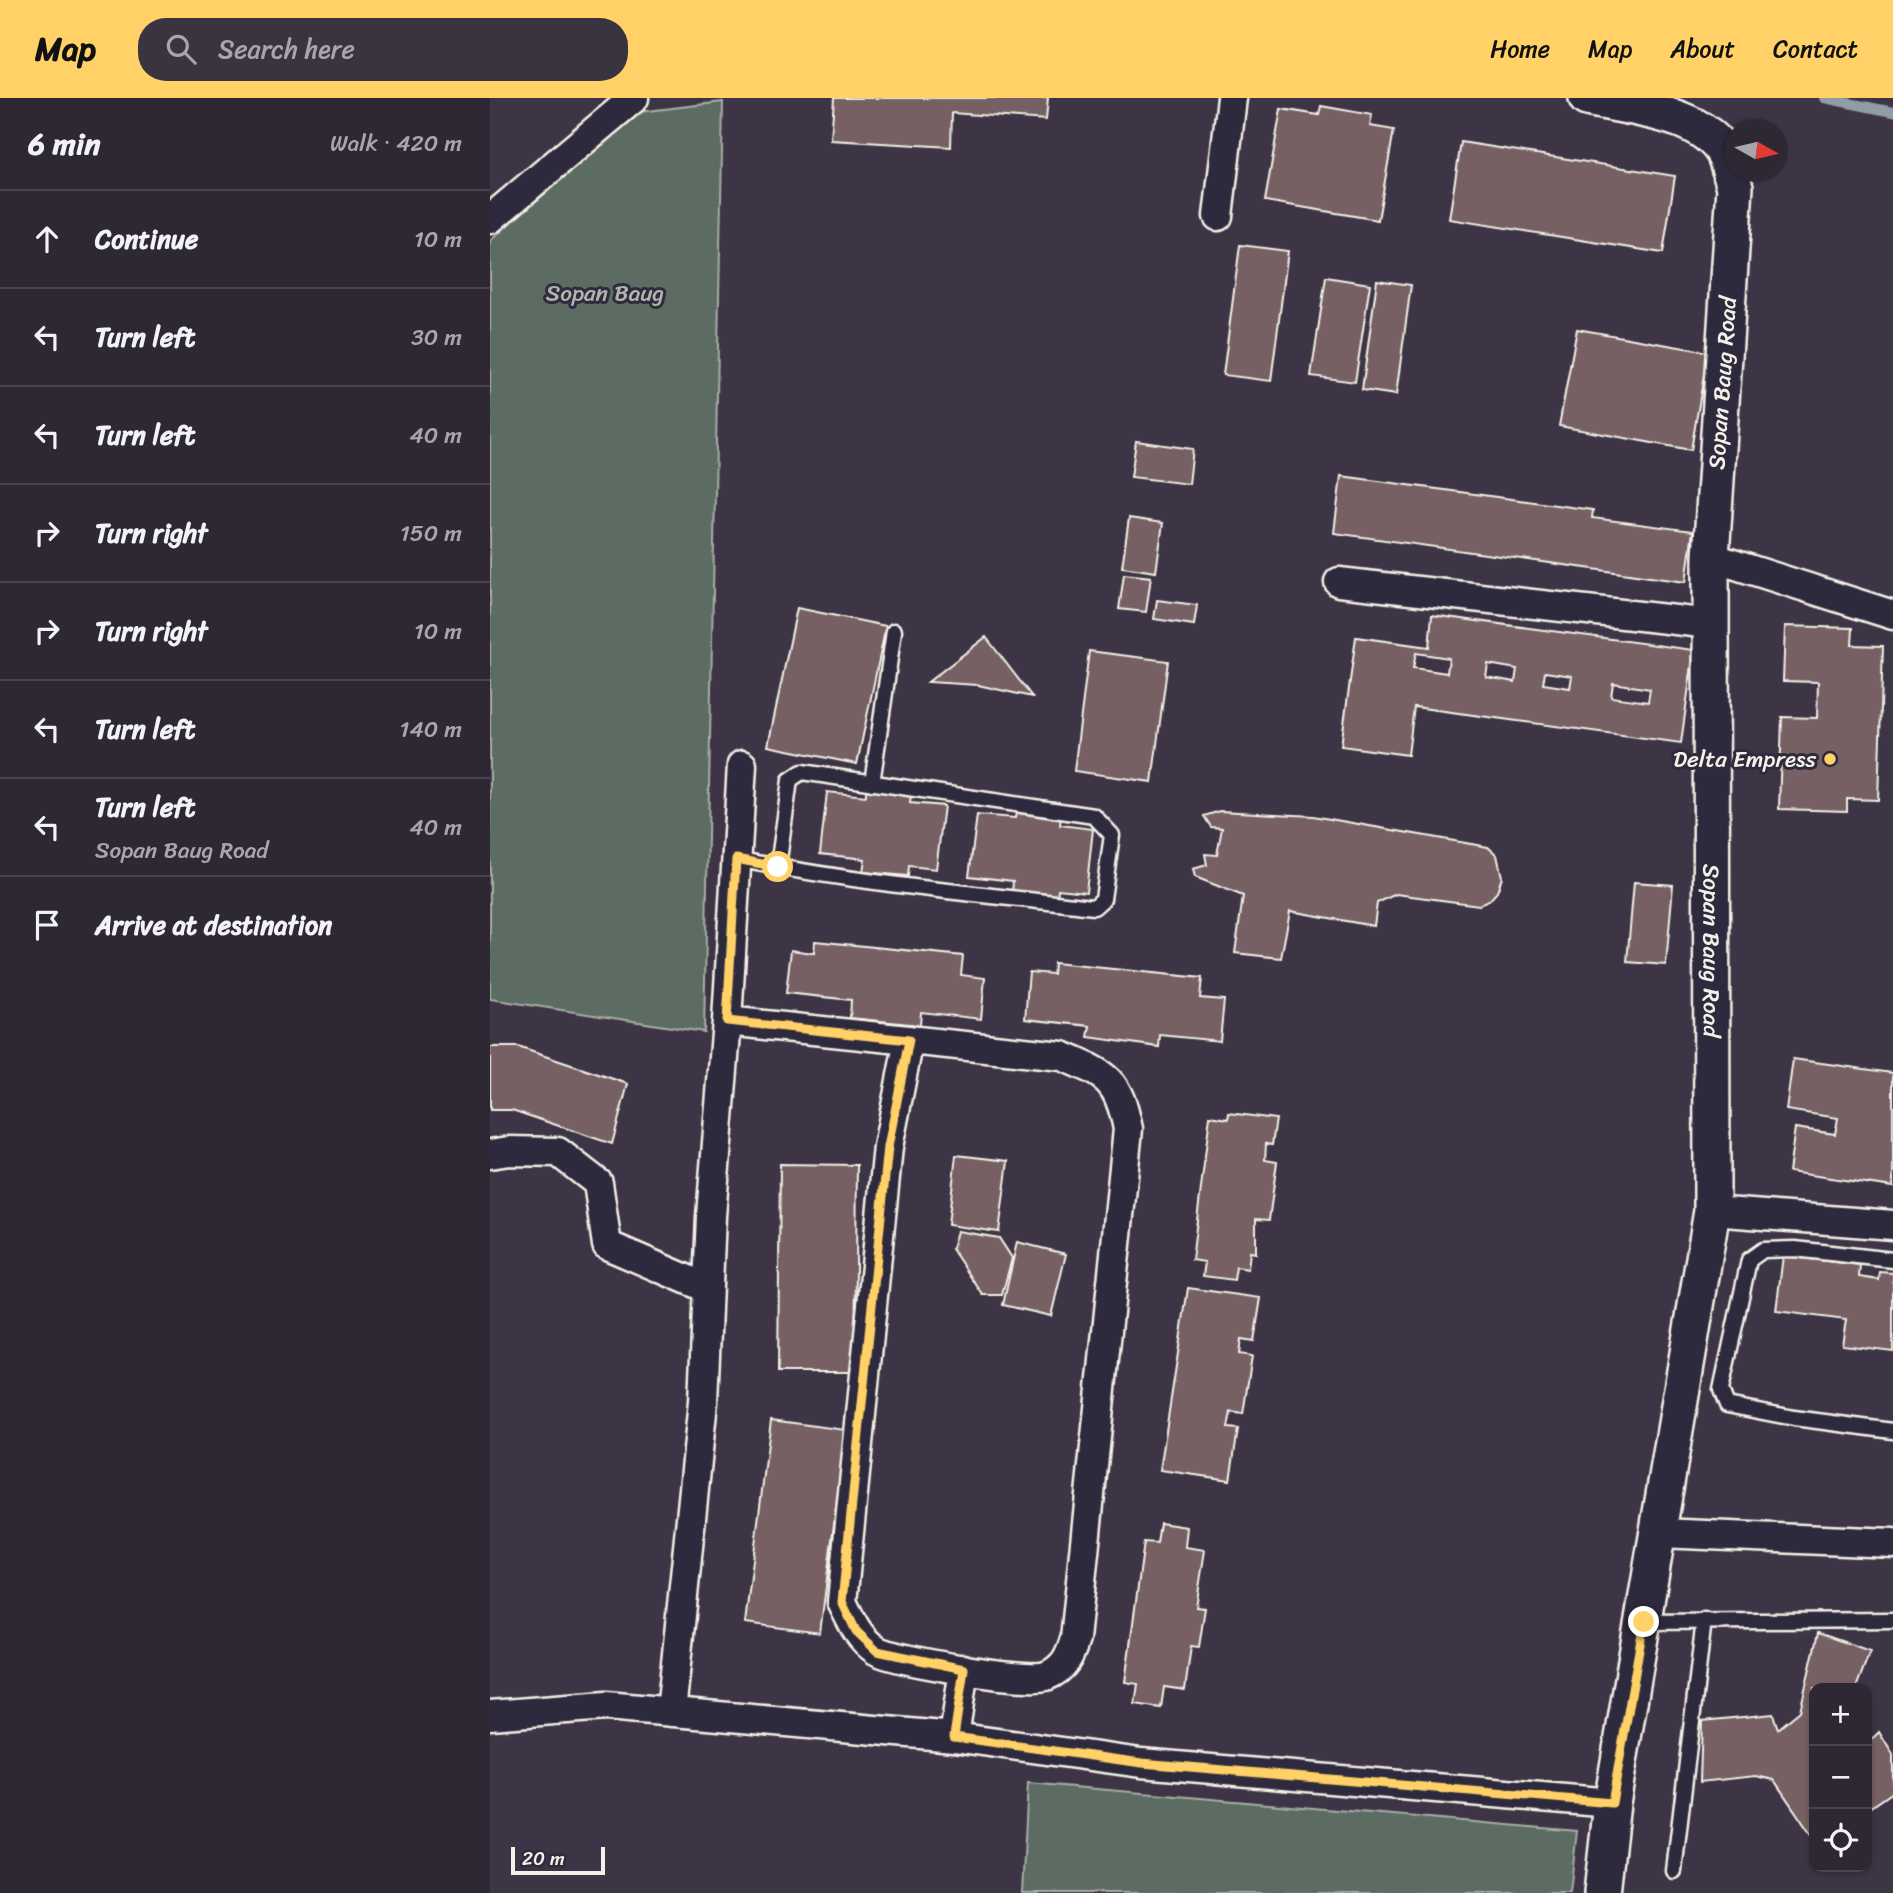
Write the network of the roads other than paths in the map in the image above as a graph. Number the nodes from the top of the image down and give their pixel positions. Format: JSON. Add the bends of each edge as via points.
{"nodes":[{"id":1,"x":634,"y":98,"type":"edge"},
{"id":2,"x":1232,"y":98,"type":"edge"},
{"id":3,"x":1587,"y":98,"type":"edge"},
{"id":4,"x":1218,"y":216,"type":"dead end"},
{"id":5,"x":490,"y":219,"type":"edge"},
{"id":6,"x":1711,"y":557,"type":"junction"},
{"id":7,"x":1339,"y":582,"type":"dead end"},
{"id":8,"x":1893,"y":615,"type":"edge"},
{"id":9,"x":1711,"y":624,"type":"junction"},
{"id":10,"x":894,"y":631,"type":"dead end"},
{"id":11,"x":742,"y":765,"type":"dead end"},
{"id":12,"x":872,"y":783,"type":"junction"},
{"id":13,"x":736,"y":859,"type":"junction"},
{"id":14,"x":778,"y":867,"type":"junction"},
{"id":15,"x":727,"y":1021,"type":"junction"},
{"id":16,"x":909,"y":1040,"type":"junction"},
{"id":17,"x":490,"y":1154,"type":"edge"},
{"id":18,"x":1713,"y":1211,"type":"junction"},
{"id":19,"x":1893,"y":1225,"type":"edge"},
{"id":20,"x":1893,"y":1260,"type":"edge"},
{"id":21,"x":707,"y":1289,"type":"junction"},
{"id":22,"x":1893,"y":1431,"type":"edge"},
{"id":23,"x":1660,"y":1533,"type":"junction"},
{"id":24,"x":1893,"y":1543,"type":"edge"},
{"id":25,"x":1704,"y":1620,"type":"junction"},
{"id":26,"x":1893,"y":1620,"type":"edge"},
{"id":27,"x":1644,"y":1622,"type":"junction"},
{"id":28,"x":964,"y":1669,"type":"junction"},
{"id":29,"x":671,"y":1713,"type":"junction"},
{"id":30,"x":490,"y":1715,"type":"edge"},
{"id":31,"x":954,"y":1737,"type":"junction"},
{"id":32,"x":1612,"y":1803,"type":"junction"},
{"id":33,"x":1674,"y":1871,"type":"dead end"},
{"id":34,"x":1602,"y":1893,"type":"edge"}],
"edges":[{"from":1,"to":5,"type":"street"},
{"from":2,"to":4,"type":"street"},
{"from":3,"to":6,"type":"street","name":"Sopan Baug Road","via":[[1692,122],[1709,134],[1724,154],[1735,187]]},
{"from":6,"to":8,"type":"street"},
{"from":6,"to":9,"type":"street","name":"Sopan Baug Road"},
{"from":7,"to":9,"type":"street"},
{"from":9,"to":18,"type":"street","name":"Sopan Baug Road"},
{"from":10,"to":12,"type":"lane"},
{"from":11,"to":13,"type":"street"},
{"from":12,"to":14,"type":"lane","via":[[802,772],[790,780]]},
{"from":12,"to":14,"type":"lane","via":[[1094,816],[1112,835],[1103,899],[1094,907],[842,879]]},
{"from":13,"to":14,"type":"lane"},
{"from":13,"to":15,"type":"street"},
{"from":15,"to":16,"type":"street"},
{"from":15,"to":21,"type":"street"},
{"from":16,"to":28,"type":"street","via":[[888,1147],[842,1602],[856,1631],[877,1651]]},
{"from":16,"to":28,"type":"street","via":[[1062,1056],[1102,1073],[1122,1099],[1128,1129],[1075,1639],[1068,1660],[1046,1676],[1019,1679]]},
{"from":17,"to":21,"type":"street","via":[[558,1152],[598,1183],[607,1245]]},
{"from":18,"to":19,"type":"street"},
{"from":18,"to":23,"type":"street","name":"Sopan Baug Road"},
{"from":20,"to":22,"type":"lane","via":[[1795,1249],[1763,1250],[1749,1260],[1721,1390],[1727,1405]]},
{"from":21,"to":29,"type":"street","via":[[702,1402]]},
{"from":23,"to":24,"type":"street"},
{"from":23,"to":27,"type":"street","name":"Sopan Baug Road"},
{"from":25,"to":26,"type":"lane"},
{"from":25,"to":27,"type":"lane"},
{"from":25,"to":33,"type":"lane"},
{"from":27,"to":32,"type":"street","name":"Sopan Baug Road"},
{"from":28,"to":31,"type":"street"},
{"from":29,"to":30,"type":"street","via":[[606,1706]]},
{"from":29,"to":31,"type":"street"},
{"from":31,"to":32,"type":"street","via":[[1142,1763]]},
{"from":32,"to":34,"type":"street","name":"Sopan Baug Road"}]}
